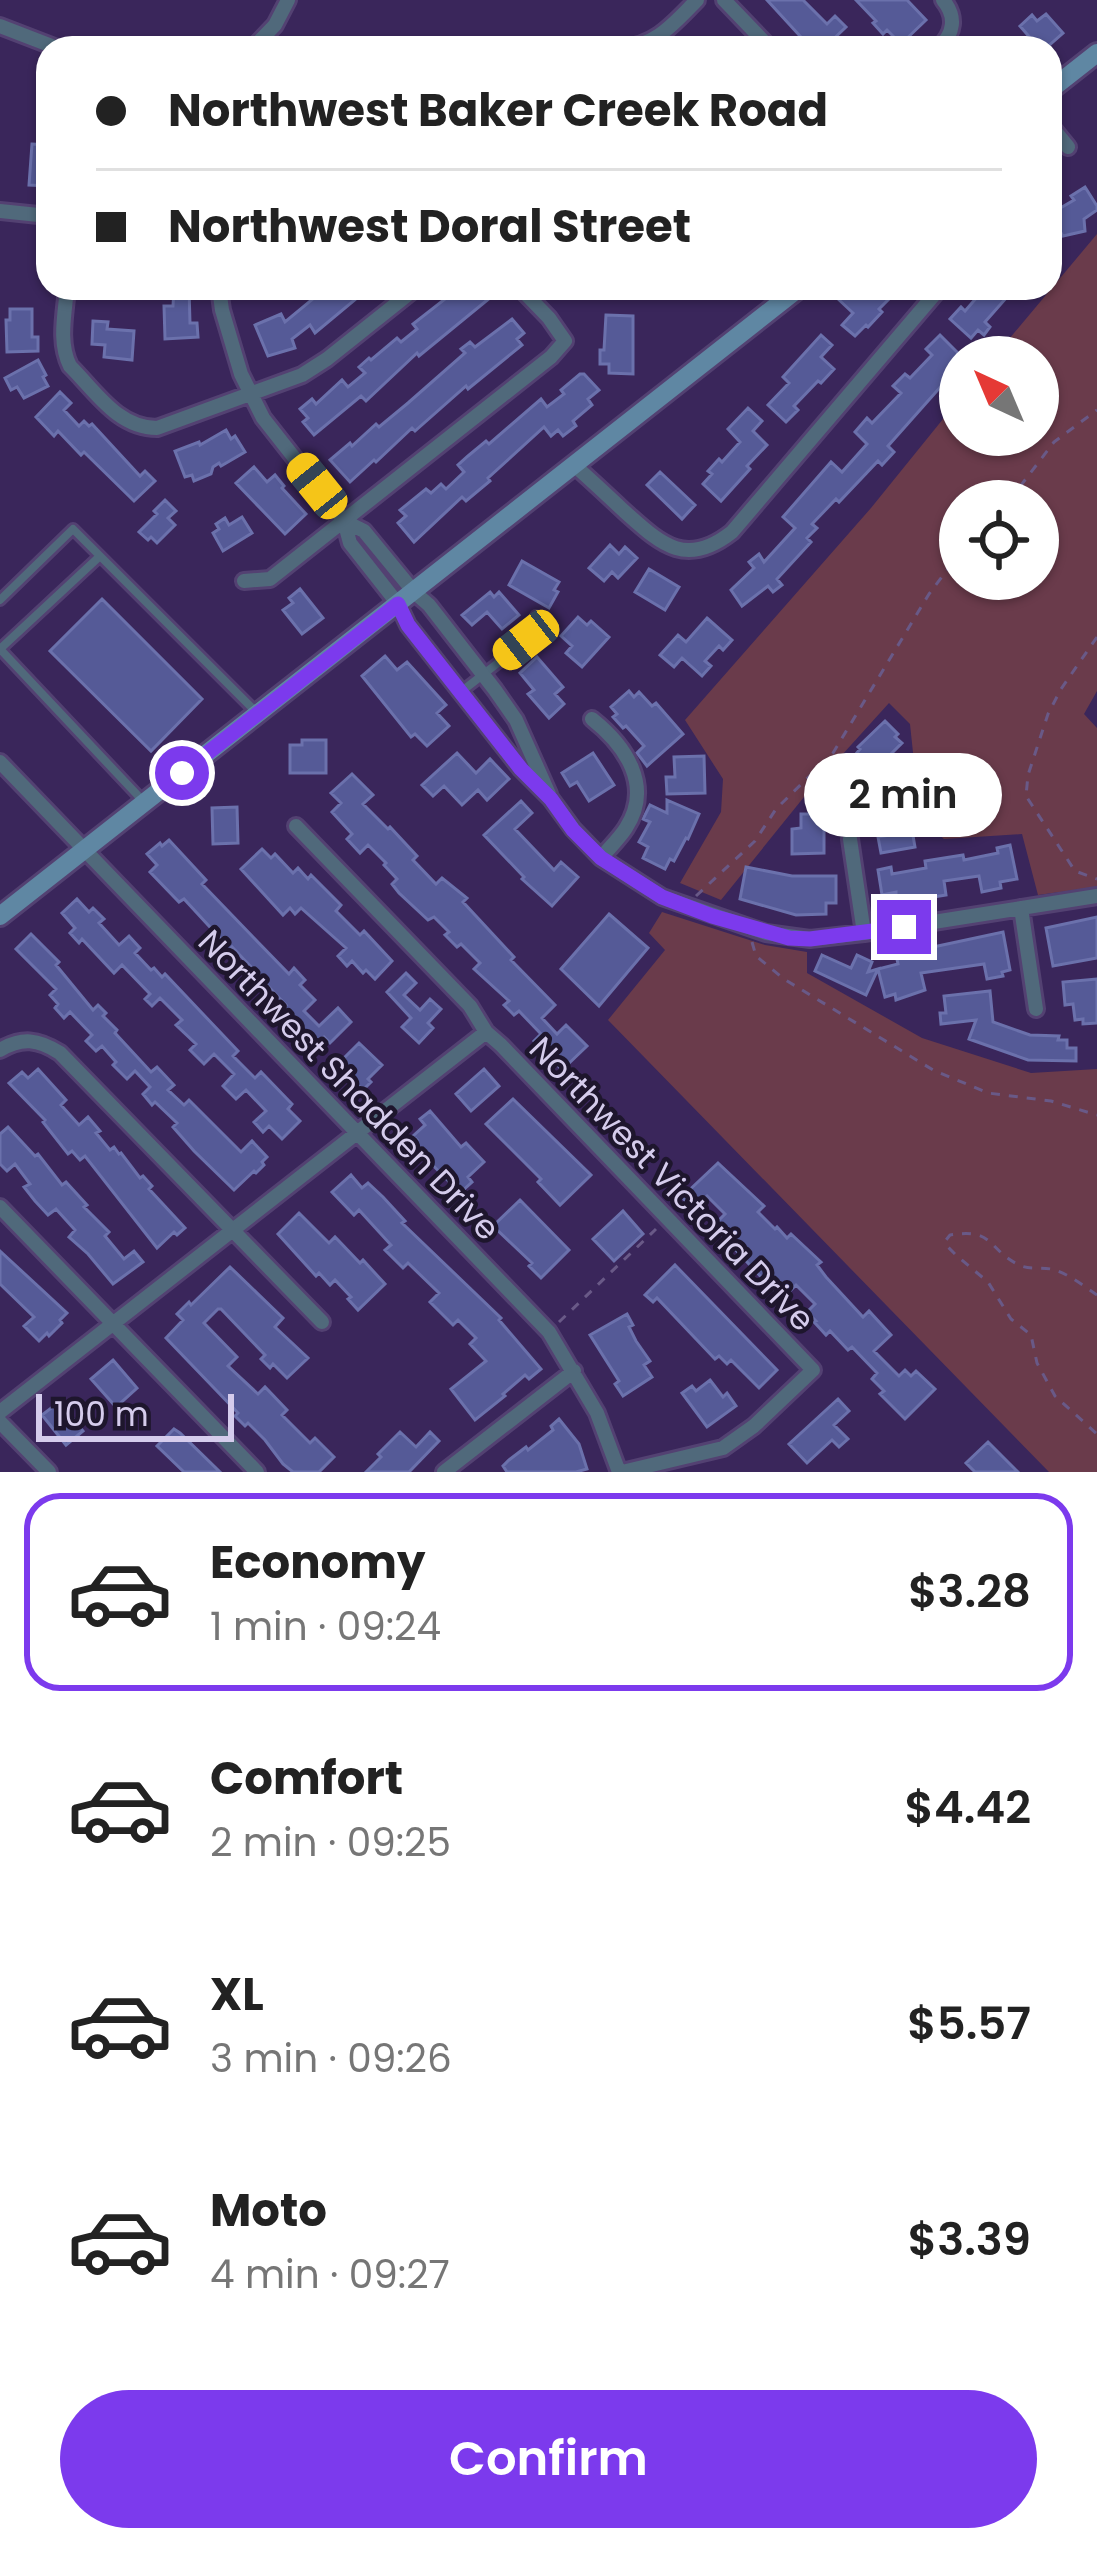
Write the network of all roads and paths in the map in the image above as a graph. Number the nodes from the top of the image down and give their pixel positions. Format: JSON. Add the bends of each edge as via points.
{"nodes":[{"id":1,"x":288,"y":0,"type":"edge"},
{"id":2,"x":697,"y":0,"type":"edge"},
{"id":3,"x":724,"y":0,"type":"edge"},
{"id":4,"x":943,"y":0,"type":"edge"},
{"id":5,"x":0,"y":26,"type":"edge"},
{"id":6,"x":265,"y":36,"type":"edge"},
{"id":7,"x":660,"y":36,"type":"edge"},
{"id":8,"x":758,"y":36,"type":"edge"},
{"id":9,"x":947,"y":36,"type":"edge"},
{"id":10,"x":36,"y":40,"type":"edge"},
{"id":11,"x":1097,"y":53,"type":"edge"},
{"id":12,"x":1062,"y":81,"type":"edge"},
{"id":13,"x":1062,"y":140,"type":"edge"},
{"id":14,"x":1068,"y":147,"type":"dead end"},
{"id":15,"x":0,"y":211,"type":"edge"},
{"id":16,"x":36,"y":215,"type":"edge"},
{"id":17,"x":66,"y":300,"type":"edge"},
{"id":18,"x":220,"y":300,"type":"edge"},
{"id":19,"x":401,"y":300,"type":"edge"},
{"id":20,"x":532,"y":300,"type":"edge"},
{"id":21,"x":784,"y":300,"type":"edge"},
{"id":22,"x":930,"y":300,"type":"edge"},
{"id":23,"x":250,"y":393,"type":"junction"},
{"id":24,"x":1097,"y":410,"type":"edge"},
{"id":25,"x":574,"y":465,"type":"junction"},
{"id":26,"x":1025,"y":480,"type":"edge"},
{"id":27,"x":344,"y":520,"type":"junction"},
{"id":28,"x":100,"y":556,"type":"junction"},
{"id":29,"x":244,"y":581,"type":"dead end"},
{"id":30,"x":939,"y":581,"type":"edge"},
{"id":31,"x":406,"y":598,"type":"junction"},
{"id":32,"x":0,"y":599,"type":"edge"},
{"id":33,"x":536,"y":616,"type":"dead end"},
{"id":34,"x":1097,"y":637,"type":"edge"},
{"id":35,"x":483,"y":674,"type":"junction"},
{"id":36,"x":460,"y":692,"type":"junction"},
{"id":37,"x":258,"y":714,"type":"junction"},
{"id":38,"x":592,"y":719,"type":"dead end"},
{"id":39,"x":0,"y":762,"type":"edge"},
{"id":40,"x":551,"y":799,"type":"junction"},
{"id":41,"x":145,"y":803,"type":"junction"},
{"id":42,"x":296,"y":826,"type":"dead end"},
{"id":43,"x":850,"y":839,"type":"dead end"},
{"id":44,"x":84,"y":850,"type":"junction"},
{"id":45,"x":601,"y":858,"type":"junction"},
{"id":46,"x":1097,"y":879,"type":"edge"},
{"id":47,"x":1097,"y":896,"type":"edge"},
{"id":48,"x":688,"y":906,"type":"junction"},
{"id":49,"x":1021,"y":908,"type":"junction"},
{"id":50,"x":0,"y":916,"type":"edge"},
{"id":51,"x":752,"y":928,"type":"junction"},
{"id":52,"x":864,"y":934,"type":"junction"},
{"id":53,"x":1036,"y":1009,"type":"dead end"},
{"id":54,"x":486,"y":1032,"type":"junction"},
{"id":55,"x":0,"y":1050,"type":"edge"},
{"id":56,"x":1097,"y":1115,"type":"edge"},
{"id":57,"x":357,"y":1132,"type":"junction"},
{"id":58,"x":0,"y":1207,"type":"edge"},
{"id":59,"x":667,"y":1220,"type":"junction"},
{"id":60,"x":232,"y":1231,"type":"junction"},
{"id":61,"x":1097,"y":1295,"type":"edge"},
{"id":62,"x":322,"y":1322,"type":"dead end"},
{"id":63,"x":112,"y":1324,"type":"junction"},
{"id":64,"x":549,"y":1332,"type":"junction"},
{"id":65,"x":574,"y":1371,"type":"junction"},
{"id":66,"x":0,"y":1412,"type":"edge"},
{"id":67,"x":0,"y":1422,"type":"edge"},
{"id":68,"x":1097,"y":1434,"type":"edge"},
{"id":69,"x":49,"y":1472,"type":"edge"},
{"id":70,"x":257,"y":1472,"type":"edge"},
{"id":71,"x":444,"y":1472,"type":"edge"},
{"id":72,"x":621,"y":1472,"type":"edge"}],
"edges":[{"from":1,"to":6,"type":"street"},
{"from":2,"to":7,"type":"street"},
{"from":3,"to":8,"type":"street"},
{"from":4,"to":9,"type":"street","via":[[953,16]]},
{"from":5,"to":10,"type":"street"},
{"from":11,"to":12,"type":"main road"},
{"from":13,"to":14,"type":"street"},
{"from":15,"to":16,"type":"street"},
{"from":17,"to":23,"type":"street","via":[[66,359],[128,422],[157,428]]},
{"from":18,"to":23,"type":"street"},
{"from":19,"to":23,"type":"street","via":[[313,369]]},
{"from":20,"to":27,"type":"street","via":[[565,340],[551,357]]},
{"from":21,"to":25,"type":"main road"},
{"from":22,"to":25,"type":"street","via":[[722,541],[683,550],[659,542]]},
{"from":23,"to":27,"type":"street"},
{"from":24,"to":26,"type":"path","via":[[1054,442]]},
{"from":25,"to":31,"type":"main road"},
{"from":27,"to":29,"type":"street","via":[[270,579]]},
{"from":27,"to":31,"type":"street","via":[[364,531]]},
{"from":28,"to":32,"type":"lane","via":[[73,530]]},
{"from":28,"to":37,"type":"lane"},
{"from":28,"to":41,"type":"lane","via":[[0,649]]},
{"from":30,"to":48,"type":"path","via":[[832,754]]},
{"from":31,"to":35,"type":"street","via":[[429,605]]},
{"from":31,"to":36,"type":"street","via":[[408,625]]},
{"from":31,"to":37,"type":"main road"},
{"from":33,"to":35,"type":"lane","via":[[526,640]]},
{"from":34,"to":46,"type":"path","via":[[1048,714],[1026,796],[1075,871]]},
{"from":35,"to":36,"type":"lane"},
{"from":35,"to":40,"type":"street","via":[[516,719]]},
{"from":36,"to":40,"type":"street"},
{"from":37,"to":41,"type":"main road"},
{"from":38,"to":45,"type":"street","via":[[628,756],[638,795],[627,826]]},
{"from":39,"to":44,"type":"street","name":"Northwest Shadden Drive"},
{"from":40,"to":45,"type":"street"},
{"from":41,"to":44,"type":"main road"},
{"from":42,"to":54,"type":"street","name":"Northwest Victoria Drive"},
{"from":43,"to":52,"type":"street"},
{"from":44,"to":50,"type":"main road"},
{"from":44,"to":57,"type":"street","name":"Northwest Shadden Drive"},
{"from":45,"to":48,"type":"street"},
{"from":47,"to":49,"type":"street"},
{"from":48,"to":51,"type":"street"},
{"from":49,"to":52,"type":"street"},
{"from":49,"to":53,"type":"street"},
{"from":51,"to":52,"type":"street","via":[[789,938]]},
{"from":51,"to":56,"type":"path","via":[[756,956],[767,967],[933,1070],[988,1094]]},
{"from":54,"to":57,"type":"street"},
{"from":54,"to":59,"type":"street","name":"Northwest Victoria Drive"},
{"from":55,"to":60,"type":"street","via":[[25,1040],[60,1052]]},
{"from":57,"to":60,"type":"street"},
{"from":57,"to":64,"type":"street","name":"Northwest Shadden Drive"},
{"from":58,"to":63,"type":"street"},
{"from":59,"to":64,"type":"path"},
{"from":59,"to":72,"type":"street","name":"Northwest Victoria Drive","via":[[813,1370],[723,1448]]},
{"from":60,"to":62,"type":"street"},
{"from":60,"to":63,"type":"street"},
{"from":61,"to":68,"type":"path","via":[[1055,1270],[1012,1262],[987,1238],[946,1240],[1031,1336],[1055,1396]]},
{"from":63,"to":66,"type":"street"},
{"from":63,"to":70,"type":"street"},
{"from":64,"to":65,"type":"street","name":"Northwest Shadden Drive"},
{"from":65,"to":71,"type":"street"},
{"from":65,"to":72,"type":"street","name":"Northwest Shadden Drive"},
{"from":67,"to":69,"type":"street"}]}
